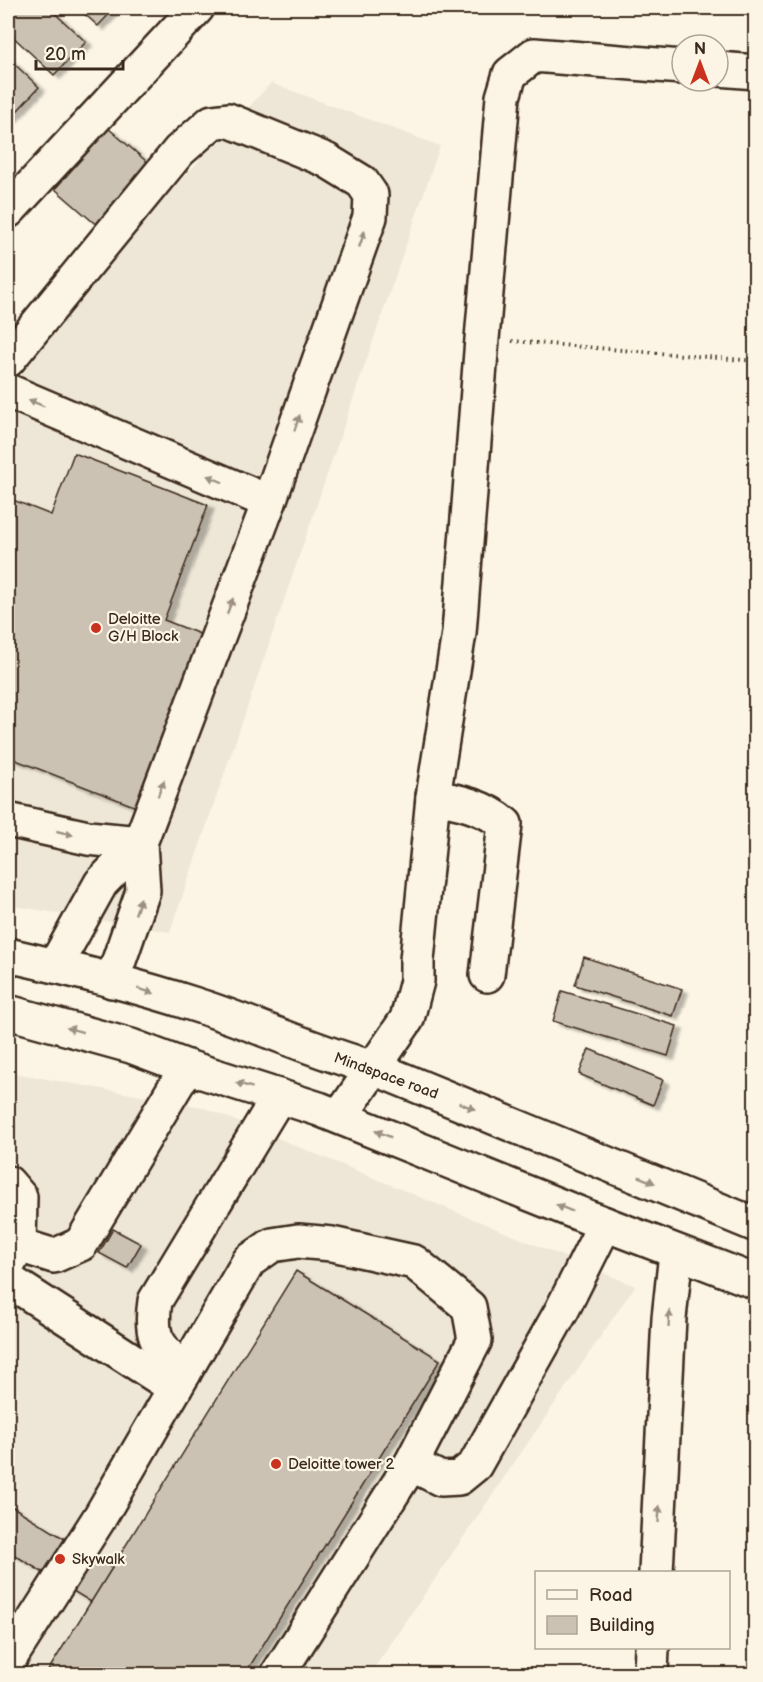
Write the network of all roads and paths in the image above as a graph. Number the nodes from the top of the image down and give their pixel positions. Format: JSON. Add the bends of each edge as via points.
{"nodes":[{"id":1,"x":197,"y":8,"type":"edge"},
{"id":2,"x":670,"y":66,"type":"edge"},
{"id":3,"x":730,"y":70,"type":"edge"},
{"id":4,"x":756,"y":72,"type":"edge"},
{"id":5,"x":8,"y":211,"type":"edge"},
{"id":6,"x":482,"y":339,"type":"junction"},
{"id":7,"x":8,"y":360,"type":"edge"},
{"id":8,"x":756,"y":361,"type":"edge"},
{"id":9,"x":8,"y":391,"type":"edge"},
{"id":10,"x":269,"y":502,"type":"junction"},
{"id":11,"x":433,"y":796,"type":"junction"},
{"id":12,"x":8,"y":820,"type":"edge"},
{"id":13,"x":140,"y":843,"type":"junction"},
{"id":14,"x":8,"y":955,"type":"edge"},
{"id":15,"x":55,"y":966,"type":"junction"},
{"id":16,"x":487,"y":975,"type":"dead end"},
{"id":17,"x":112,"y":981,"type":"junction"},
{"id":18,"x":8,"y":1012,"type":"edge"},
{"id":19,"x":187,"y":1067,"type":"junction"},
{"id":20,"x":374,"y":1068,"type":"junction"},
{"id":21,"x":279,"y":1096,"type":"junction"},
{"id":22,"x":340,"y":1117,"type":"junction"},
{"id":23,"x":8,"y":1183,"type":"edge"},
{"id":24,"x":605,"y":1224,"type":"junction"},
{"id":25,"x":756,"y":1225,"type":"edge"},
{"id":26,"x":676,"y":1253,"type":"junction"},
{"id":27,"x":13,"y":1256,"type":"edge"},
{"id":28,"x":8,"y":1280,"type":"edge"},
{"id":29,"x":756,"y":1282,"type":"edge"},
{"id":30,"x":179,"y":1381,"type":"junction"},
{"id":31,"x":411,"y":1464,"type":"junction"},
{"id":32,"x":656,"y":1571,"type":"edge"},
{"id":33,"x":652,"y":1649,"type":"edge"},
{"id":34,"x":8,"y":1661,"type":"edge"},
{"id":35,"x":278,"y":1674,"type":"edge"},
{"id":36,"x":651,"y":1674,"type":"edge"}],
"edges":[{"from":1,"to":5,"type":"main road"},
{"from":2,"to":6,"type":"main road","via":[[534,55],[510,74],[503,97]]},
{"from":3,"to":4,"type":"main road"},
{"from":6,"to":8,"type":"path"},
{"from":6,"to":11,"type":"main road","via":[[459,633]]},
{"from":10,"to":7,"type":"main road","one_way":true,"via":[[370,217],[371,195],[362,182],[326,160],[228,120],[212,122],[179,151]]},
{"from":10,"to":9,"type":"main road","one_way":true},
{"from":13,"to":10,"type":"main road","one_way":true},
{"from":11,"to":16,"type":"main road","via":[[492,813],[505,824]]},
{"from":11,"to":20,"type":"main road","via":[[417,981],[407,1019]]},
{"from":12,"to":13,"type":"main road","one_way":true,"via":[[88,838]]},
{"from":13,"to":15,"type":"main road","via":[[101,883]]},
{"from":17,"to":13,"type":"main road","one_way":true,"via":[[143,891]]},
{"from":14,"to":15,"type":"main road","name":"Mindspace road"},
{"from":15,"to":17,"type":"main road","name":"Mindspace road"},
{"from":17,"to":20,"type":"main road","name":"Mindspace road","one_way":true,"via":[[194,1004]]},
{"from":19,"to":18,"type":"main road","one_way":true,"via":[[131,1046]]},
{"from":21,"to":19,"type":"main road","one_way":true},
{"from":19,"to":27,"type":"main road","via":[[81,1244],[54,1256]]},
{"from":20,"to":22,"type":"main road"},
{"from":20,"to":25,"type":"main road","name":"Mindspace road","one_way":true},
{"from":21,"to":22,"type":"main road"},
{"from":21,"to":30,"type":"main road","via":[[155,1301],[152,1321],[156,1342]]},
{"from":24,"to":22,"type":"main road","one_way":true},
{"from":23,"to":27,"type":"main road","via":[[20,1197]]},
{"from":24,"to":26,"type":"main road"},
{"from":24,"to":31,"type":"main road","via":[[475,1465],[459,1478],[441,1479]]},
{"from":26,"to":29,"type":"main road"},
{"from":32,"to":26,"type":"main road","one_way":true},
{"from":28,"to":30,"type":"main road"},
{"from":30,"to":31,"type":"main road","via":[[249,1261],[272,1245],[298,1241],[332,1244],[414,1262],[469,1307],[475,1340]]},
{"from":30,"to":34,"type":"main road","via":[[100,1517]]},
{"from":31,"to":35,"type":"main road"},
{"from":33,"to":36,"type":"main road"}]}
